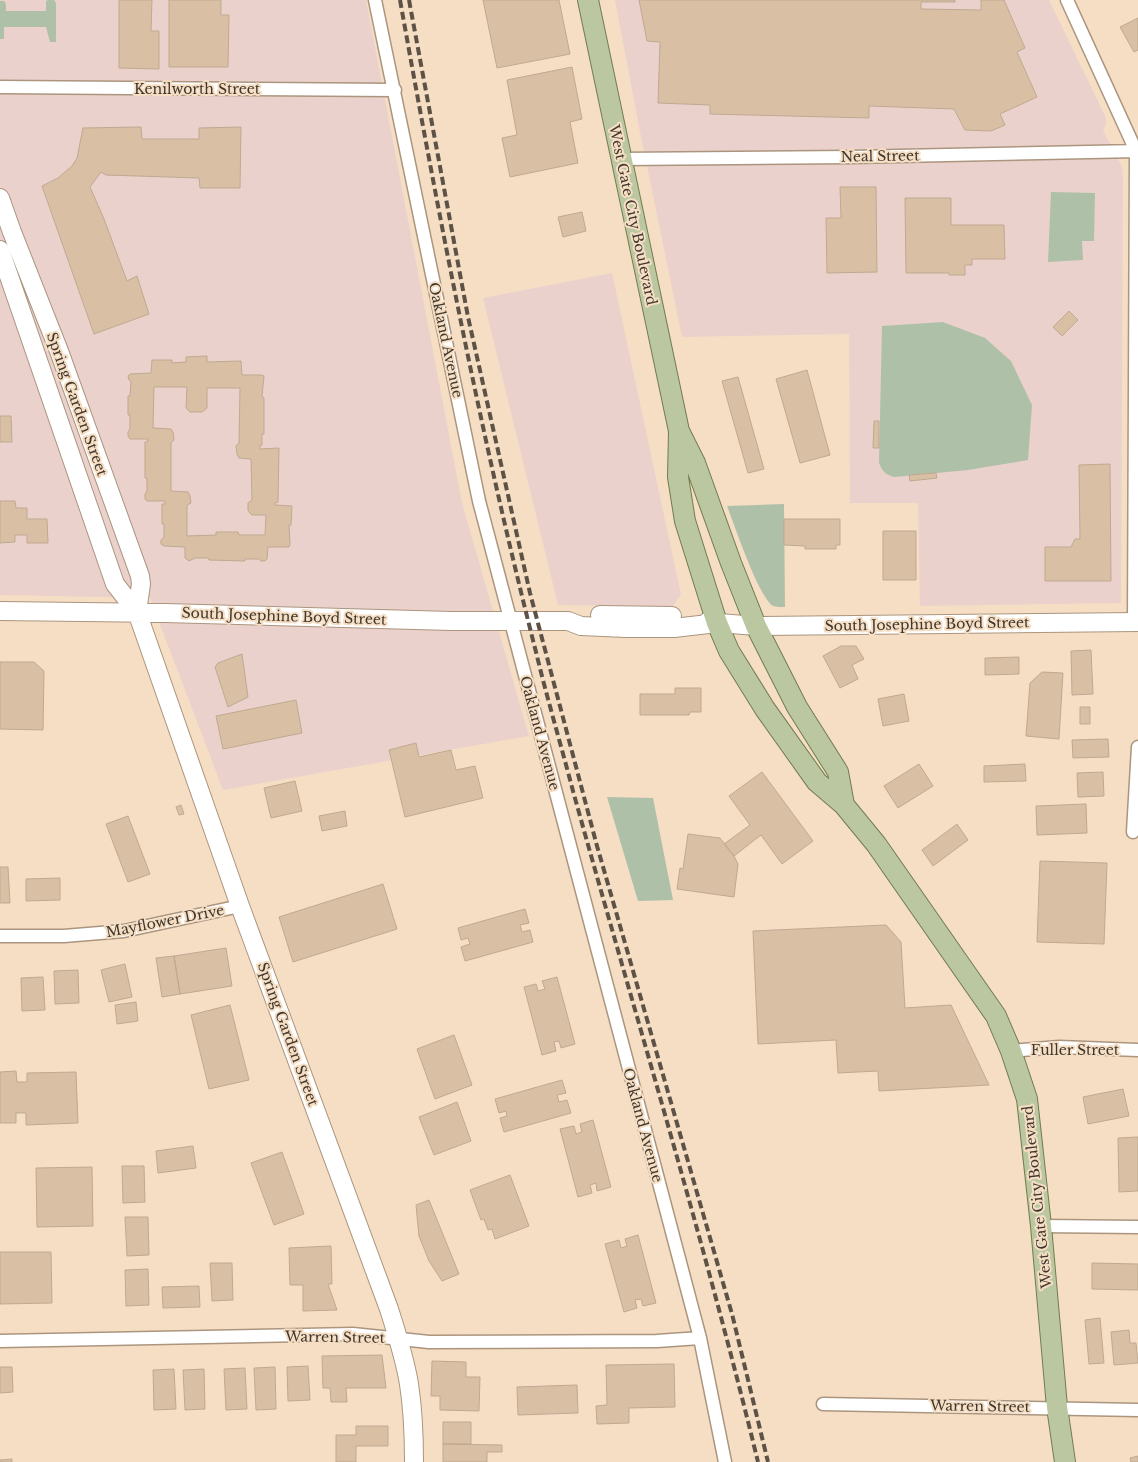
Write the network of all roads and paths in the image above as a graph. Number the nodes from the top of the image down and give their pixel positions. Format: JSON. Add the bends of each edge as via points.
{"nodes":[{"id":1,"x":375,"y":0,"type":"edge"},
{"id":2,"x":588,"y":0,"type":"edge"},
{"id":3,"x":1068,"y":0,"type":"edge"},
{"id":4,"x":0,"y":87,"type":"edge"},
{"id":5,"x":395,"y":90,"type":"junction"},
{"id":6,"x":1137,"y":151,"type":"edge"},
{"id":7,"x":621,"y":159,"type":"junction"},
{"id":8,"x":0,"y":198,"type":"edge"},
{"id":9,"x":6,"y":234,"type":"edge"},
{"id":10,"x":0,"y":250,"type":"edge"},
{"id":11,"x":1137,"y":388,"type":"edge"},
{"id":12,"x":679,"y":431,"type":"junction"},
{"id":13,"x":0,"y":611,"type":"edge"},
{"id":14,"x":137,"y":612,"type":"junction"},
{"id":15,"x":510,"y":621,"type":"junction"},
{"id":16,"x":1136,"y":622,"type":"edge"},
{"id":17,"x":717,"y":623,"type":"junction"},
{"id":18,"x":756,"y":626,"type":"junction"},
{"id":19,"x":1138,"y":747,"type":"edge"},
{"id":20,"x":844,"y":805,"type":"junction"},
{"id":21,"x":1133,"y":832,"type":"dead end"},
{"id":22,"x":240,"y":906,"type":"junction"},
{"id":23,"x":0,"y":936,"type":"edge"},
{"id":24,"x":1138,"y":1050,"type":"edge"},
{"id":25,"x":1011,"y":1051,"type":"junction"},
{"id":26,"x":1042,"y":1226,"type":"junction"},
{"id":27,"x":1138,"y":1227,"type":"edge"},
{"id":28,"x":399,"y":1338,"type":"junction"},
{"id":29,"x":700,"y":1338,"type":"junction"},
{"id":30,"x":0,"y":1341,"type":"edge"},
{"id":31,"x":822,"y":1404,"type":"dead end"},
{"id":32,"x":1057,"y":1407,"type":"junction"},
{"id":33,"x":1138,"y":1410,"type":"edge"},
{"id":34,"x":414,"y":1462,"type":"edge"},
{"id":35,"x":725,"y":1462,"type":"edge"},
{"id":36,"x":1065,"y":1462,"type":"edge"}],
"edges":[{"from":1,"to":5,"type":"street","name":"Oakland Avenue"},
{"from":2,"to":7,"type":"main road","name":"West Gate City Boulevard"},
{"from":3,"to":6,"type":"street"},
{"from":4,"to":5,"type":"street","name":"Kenilworth Street"},
{"from":5,"to":15,"type":"street","name":"Oakland Avenue","via":[[479,500]]},
{"from":6,"to":7,"type":"street","name":"Neal Street"},
{"from":6,"to":11,"type":"street"},
{"from":7,"to":12,"type":"main road","name":"West Gate City Boulevard"},
{"from":8,"to":9,"type":"main road","name":"Spring Garden Street"},
{"from":9,"to":14,"type":"main road","name":"Spring Garden Street","via":[[58,352],[140,576]]},
{"from":10,"to":14,"type":"main road","name":"Spring Garden Street","via":[[115,584]]},
{"from":11,"to":16,"type":"street"},
{"from":12,"to":17,"type":"main road","name":"West Gate City Boulevard","via":[[678,477],[685,521]]},
{"from":12,"to":18,"type":"main road","name":"West Gate City Boulevard","via":[[695,463]]},
{"from":13,"to":14,"type":"main road","name":"South Josephine Boyd Street"},
{"from":14,"to":15,"type":"main road","name":"South Josephine Boyd Street"},
{"from":14,"to":22,"type":"main road","name":"Spring Garden Street"},
{"from":15,"to":17,"type":"main road","name":"South Josephine Boyd Street","via":[[568,621],[582,615],[674,616]]},
{"from":15,"to":29,"type":"street","name":"Oakland Avenue"},
{"from":16,"to":18,"type":"main road","name":"South Josephine Boyd Street"},
{"from":17,"to":18,"type":"main road","name":"South Josephine Boyd Street"},
{"from":17,"to":20,"type":"main road","name":"West Gate City Boulevard","via":[[729,651],[793,750],[817,782]]},
{"from":18,"to":20,"type":"main road","name":"West Gate City Boulevard","via":[[798,707],[838,772]]},
{"from":19,"to":21,"type":"street"},
{"from":20,"to":25,"type":"main road","name":"West Gate City Boulevard","via":[[876,844],[996,1016]]},
{"from":22,"to":23,"type":"street","name":"Mayflower Drive","via":[[124,931],[64,936]]},
{"from":22,"to":28,"type":"main road","name":"Spring Garden Street"},
{"from":24,"to":25,"type":"street","name":"Fuller Street","via":[[1059,1047]]},
{"from":25,"to":26,"type":"main road","name":"West Gate City Boulevard","via":[[1027,1099]]},
{"from":26,"to":27,"type":"street"},
{"from":26,"to":32,"type":"main road","name":"West Gate City Boulevard"},
{"from":28,"to":29,"type":"street","name":"Warren Street","via":[[429,1342]]},
{"from":28,"to":30,"type":"street","name":"Warren Street","via":[[353,1334]]},
{"from":28,"to":34,"type":"main road","name":"Spring Garden Street","via":[[409,1385]]},
{"from":29,"to":35,"type":"street","name":"Oakland Avenue"},
{"from":31,"to":32,"type":"street","name":"Warren Street"},
{"from":32,"to":33,"type":"street","name":"Warren Street"},
{"from":32,"to":36,"type":"main road","name":"West Gate City Boulevard"}]}
